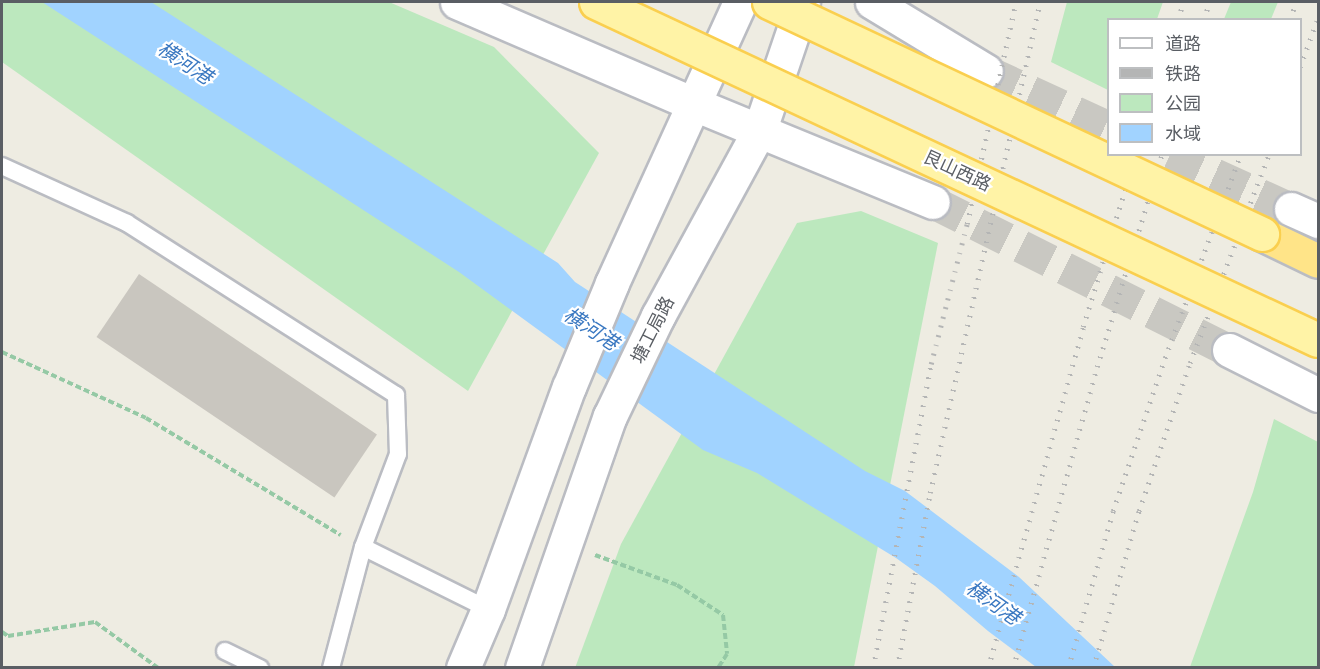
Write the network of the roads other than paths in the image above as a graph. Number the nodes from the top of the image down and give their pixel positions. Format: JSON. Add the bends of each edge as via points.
{"nodes":[{"id":1,"x":457,"y":2,"type":"edge"},
{"id":2,"x":596,"y":2,"type":"edge"},
{"id":3,"x":740,"y":2,"type":"edge"},
{"id":4,"x":769,"y":2,"type":"edge"},
{"id":5,"x":803,"y":2,"type":"edge"},
{"id":6,"x":872,"y":2,"type":"edge"},
{"id":7,"x":986,"y":71,"type":"tunnel mouth"},
{"id":8,"x":694,"y":104,"type":"junction"},
{"id":9,"x":760,"y":129,"type":"junction"},
{"id":10,"x":2,"y":166,"type":"edge"},
{"id":11,"x":933,"y":202,"type":"tunnel mouth"},
{"id":12,"x":1262,"y":234,"type":"joint"},
{"id":13,"x":1318,"y":261,"type":"edge"},
{"id":14,"x":1318,"y":340,"type":"edge"},
{"id":15,"x":1229,"y":350,"type":"tunnel mouth"},
{"id":16,"x":1318,"y":395,"type":"edge"},
{"id":17,"x":363,"y":547,"type":"junction"},
{"id":18,"x":488,"y":609,"type":"junction"},
{"id":19,"x":225,"y":651,"type":"dead end"},
{"id":20,"x":260,"y":668,"type":"edge"},
{"id":21,"x":331,"y":668,"type":"edge"},
{"id":22,"x":463,"y":668,"type":"edge"},
{"id":23,"x":522,"y":668,"type":"edge"}],
"edges":[{"from":1,"to":8,"type":"main road"},
{"from":2,"to":14,"type":"main road","name":"艮山西路","bridge":true},
{"from":3,"to":8,"type":"main road"},
{"from":4,"to":12,"type":"main road","bridge":true},
{"from":5,"to":9,"type":"main road","name":"塘工局路"},
{"from":6,"to":7,"type":"main road"},
{"from":8,"to":9,"type":"main road"},
{"from":8,"to":18,"type":"main road","via":[[569,387]]},
{"from":9,"to":11,"type":"main road"},
{"from":9,"to":23,"type":"main road","name":"塘工局路","via":[[658,316],[610,416]]},
{"from":10,"to":17,"type":"lane","via":[[128,222],[396,395],[398,454]]},
{"from":12,"to":13,"type":"highway"},
{"from":15,"to":16,"type":"main road"},
{"from":17,"to":18,"type":"lane"},
{"from":17,"to":21,"type":"lane"},
{"from":18,"to":22,"type":"main road"},
{"from":19,"to":20,"type":"lane"}]}
